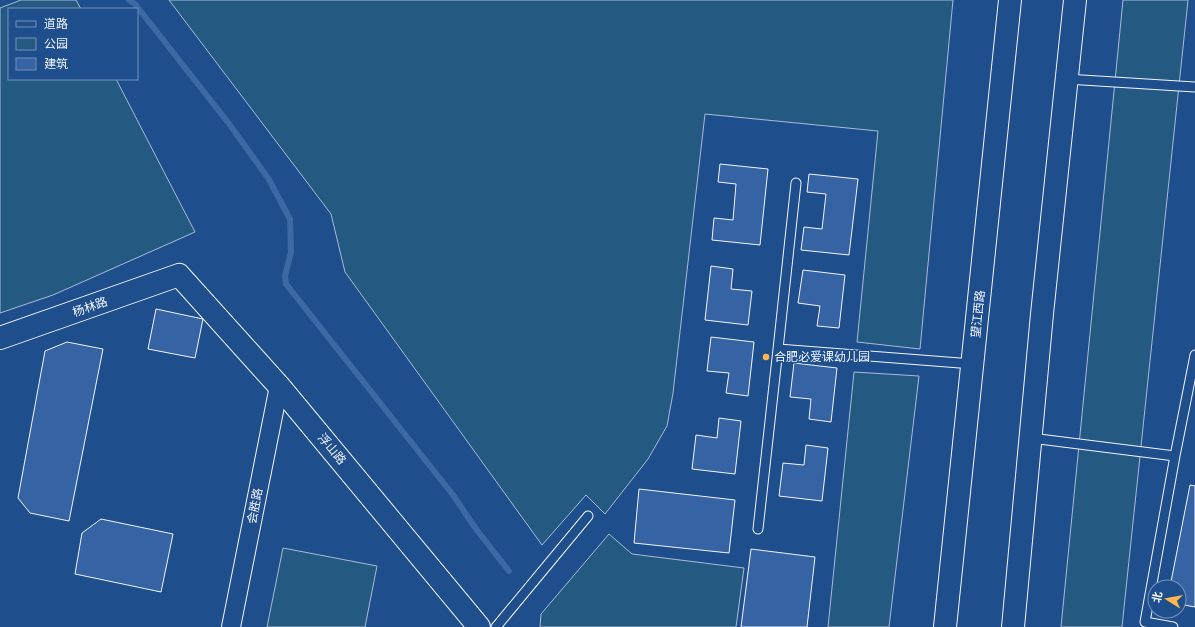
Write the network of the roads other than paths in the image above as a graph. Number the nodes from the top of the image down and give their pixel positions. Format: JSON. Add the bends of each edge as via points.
{"nodes":[{"id":1,"x":1010,"y":0,"type":"edge"},
{"id":2,"x":1075,"y":0,"type":"edge"},
{"id":3,"x":1066,"y":79,"type":"junction"},
{"id":4,"x":1195,"y":87,"type":"edge"},
{"id":5,"x":796,"y":183,"type":"dead end"},
{"id":6,"x":180,"y":275,"type":"joint"},
{"id":7,"x":0,"y":338,"type":"edge"},
{"id":8,"x":778,"y":349,"type":"junction"},
{"id":9,"x":1195,"y":355,"type":"edge"},
{"id":10,"x":972,"y":364,"type":"junction"},
{"id":11,"x":279,"y":386,"type":"junction"},
{"id":12,"x":1031,"y":438,"type":"junction"},
{"id":13,"x":1176,"y":456,"type":"junction"},
{"id":14,"x":588,"y":516,"type":"dead end"},
{"id":15,"x":758,"y":529,"type":"dead end"},
{"id":16,"x":231,"y":627,"type":"edge"},
{"id":17,"x":479,"y":627,"type":"edge"},
{"id":18,"x":496,"y":627,"type":"edge"},
{"id":19,"x":945,"y":627,"type":"edge"},
{"id":20,"x":1013,"y":627,"type":"edge"},
{"id":21,"x":1173,"y":627,"type":"edge"}],
"edges":[{"from":1,"to":10,"type":"main road","name":"望江西路"},
{"from":2,"to":3,"type":"main road"},
{"from":3,"to":4,"type":"lane"},
{"from":3,"to":12,"type":"main road"},
{"from":5,"to":8,"type":"lane"},
{"from":6,"to":7,"type":"main road","name":"杨林路"},
{"from":6,"to":11,"type":"main road","name":"浮山路"},
{"from":8,"to":10,"type":"lane"},
{"from":8,"to":15,"type":"lane"},
{"from":9,"to":13,"type":"lane"},
{"from":10,"to":19,"type":"main road","name":"望江西路"},
{"from":11,"to":16,"type":"street","name":"会胜路"},
{"from":11,"to":17,"type":"main road","name":"浮山路"},
{"from":12,"to":13,"type":"lane"},
{"from":12,"to":20,"type":"main road"},
{"from":13,"to":21,"type":"lane","via":[[1145,622]]},
{"from":14,"to":18,"type":"lane"}]}
